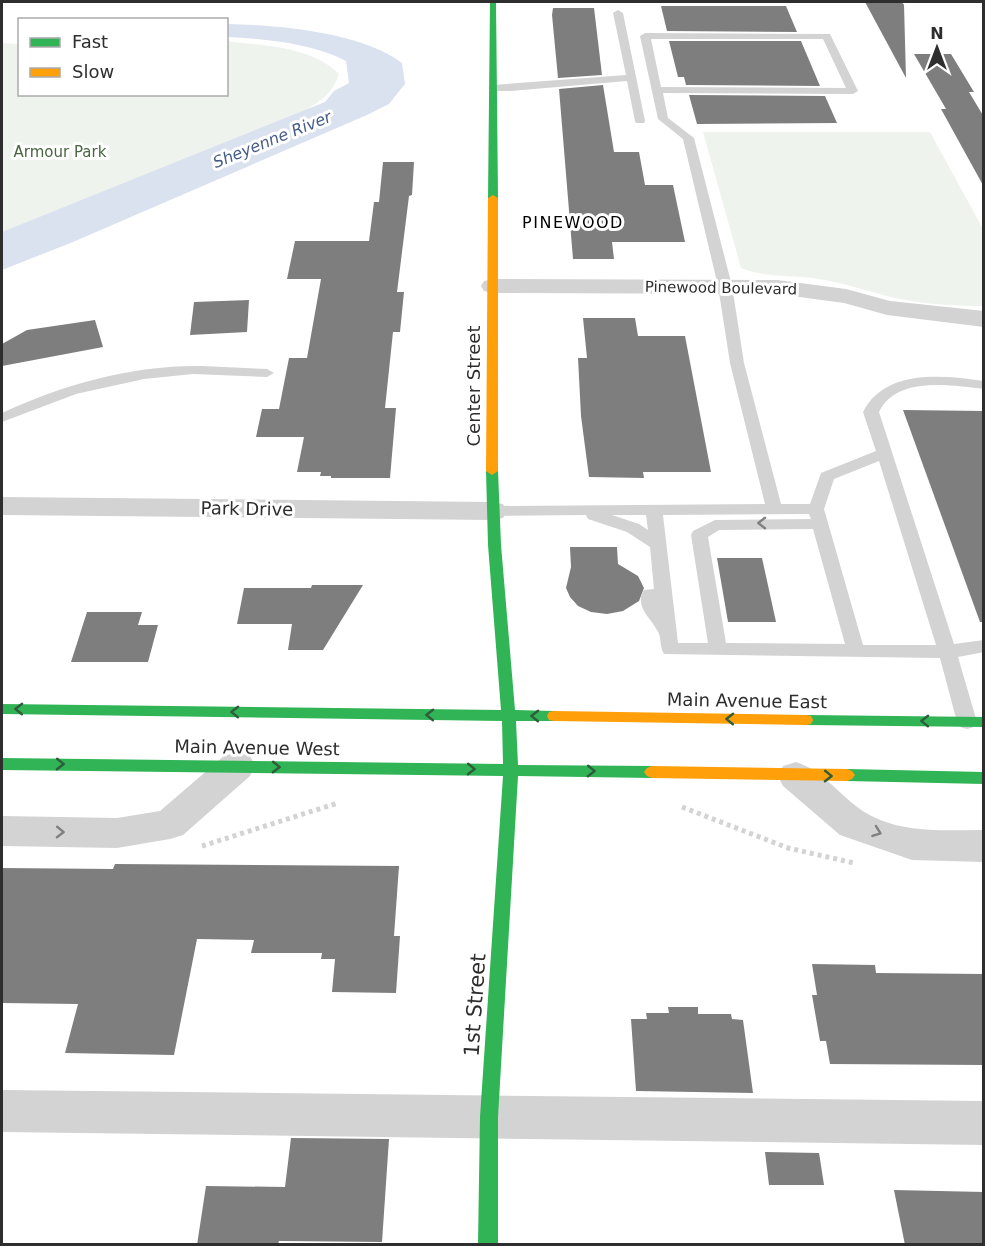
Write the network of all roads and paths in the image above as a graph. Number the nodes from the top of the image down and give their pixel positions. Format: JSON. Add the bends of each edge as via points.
{"nodes":[{"id":1,"x":493,"y":2,"type":"edge"},
{"id":2,"x":618,"y":13,"type":"dead end"},
{"id":3,"x":631,"y":78,"type":"junction"},
{"id":4,"x":493,"y":88,"type":"junction"},
{"id":5,"x":657,"y":90,"type":"junction"},
{"id":6,"x":640,"y":121,"type":"dead end"},
{"id":7,"x":493,"y":286,"type":"junction"},
{"id":8,"x":725,"y":286,"type":"junction"},
{"id":9,"x":984,"y":319,"type":"edge"},
{"id":10,"x":267,"y":372,"type":"dead end"},
{"id":11,"x":984,"y":385,"type":"edge"},
{"id":12,"x":2,"y":418,"type":"edge"},
{"id":13,"x":884,"y":453,"type":"junction"},
{"id":14,"x":2,"y":506,"type":"edge"},
{"id":15,"x":774,"y":509,"type":"junction"},
{"id":16,"x":654,"y":510,"type":"junction"},
{"id":17,"x":492,"y":511,"type":"junction"},
{"id":18,"x":580,"y":511,"type":"junction"},
{"id":19,"x":818,"y":517,"type":"junction"},
{"id":20,"x":658,"y":547,"type":"junction"},
{"id":21,"x":667,"y":629,"type":"junction"},
{"id":22,"x":984,"y":645,"type":"edge"},
{"id":23,"x":718,"y":649,"type":"junction"},
{"id":24,"x":856,"y":651,"type":"junction"},
{"id":25,"x":947,"y":652,"type":"junction"},
{"id":26,"x":2,"y":709,"type":"edge"},
{"id":27,"x":510,"y":716,"type":"junction"},
{"id":28,"x":975,"y":722,"type":"edge"},
{"id":29,"x":2,"y":764,"type":"edge"},
{"id":30,"x":237,"y":766,"type":"junction"},
{"id":31,"x":511,"y":769,"type":"junction"},
{"id":32,"x":796,"y":776,"type":"junction"},
{"id":33,"x":984,"y":778,"type":"edge"},
{"id":34,"x":675,"y":804,"type":"dead end"},
{"id":35,"x":2,"y":831,"type":"edge"},
{"id":36,"x":984,"y":846,"type":"edge"},
{"id":37,"x":865,"y":864,"type":"dead end"},
{"id":38,"x":2,"y":1111,"type":"edge"},
{"id":39,"x":489,"y":1117,"type":"junction"},
{"id":40,"x":984,"y":1124,"type":"edge"},
{"id":41,"x":488,"y":1245,"type":"edge"}],
"edges":[{"from":1,"to":4,"type":"main road","name":"Center Street"},
{"from":2,"to":3,"type":"lane"},
{"from":3,"to":4,"type":"lane"},
{"from":3,"to":6,"type":"lane"},
{"from":4,"to":7,"type":"main road","name":"Center Street"},
{"from":5,"to":5,"type":"lane","via":[[645,36],[827,36],[853,91]]},
{"from":5,"to":8,"type":"lane","via":[[663,119],[688,138]]},
{"from":7,"to":8,"type":"street","name":"Pinewood Boulevard"},
{"from":7,"to":17,"type":"main road","name":"Center Street"},
{"from":8,"to":9,"type":"street","name":"Pinewood Boulevard","via":[[813,291],[897,309]]},
{"from":8,"to":15,"type":"lane","via":[[737,363]]},
{"from":10,"to":12,"type":"lane","via":[[196,370],[135,376],[41,400]]},
{"from":11,"to":13,"type":"lane","via":[[948,382],[900,386],[883,392],[873,401],[871,412]]},
{"from":13,"to":19,"type":"lane","via":[[827,476]]},
{"from":13,"to":25,"type":"lane"},
{"from":14,"to":17,"type":"street","name":"Park Drive"},
{"from":15,"to":16,"type":"lane"},
{"from":15,"to":19,"type":"lane"},
{"from":16,"to":18,"type":"lane"},
{"from":16,"to":20,"type":"lane"},
{"from":17,"to":18,"type":"lane"},
{"from":17,"to":27,"type":"main road","name":"Center Street"},
{"from":18,"to":20,"type":"lane","via":[[633,528]]},
{"from":19,"to":23,"type":"lane","one_way":true,"via":[[715,525],[699,535]]},
{"from":19,"to":24,"type":"lane"},
{"from":20,"to":21,"type":"lane"},
{"from":20,"to":21,"type":"lane","via":[[648,567],[649,587],[652,611]]},
{"from":21,"to":23,"type":"lane","via":[[670,649]]},
{"from":22,"to":25,"type":"lane"},
{"from":23,"to":24,"type":"lane"},
{"from":24,"to":25,"type":"lane"},
{"from":25,"to":28,"type":"lane"},
{"from":27,"to":26,"type":"main road","name":"Main Avenue West","one_way":true},
{"from":28,"to":27,"type":"main road","name":"Main Avenue East","one_way":true},
{"from":27,"to":31,"type":"main road","name":"Center Street"},
{"from":29,"to":30,"type":"main road","name":"Main Avenue West","one_way":true},
{"from":30,"to":31,"type":"main road","name":"Main Avenue West","one_way":true},
{"from":35,"to":30,"type":"street","one_way":true,"via":[[117,833],[170,824]]},
{"from":31,"to":32,"type":"main road","one_way":true},
{"from":31,"to":39,"type":"main road","name":"1st Street"},
{"from":32,"to":33,"type":"main road","one_way":true},
{"from":32,"to":36,"type":"street","one_way":true,"via":[[853,824],[912,845]]},
{"from":34,"to":37,"type":"path","via":[[795,850],[832,861]]},
{"from":38,"to":39,"type":"street"},
{"from":39,"to":40,"type":"street"},
{"from":39,"to":41,"type":"main road","name":"1st Street"}]}
